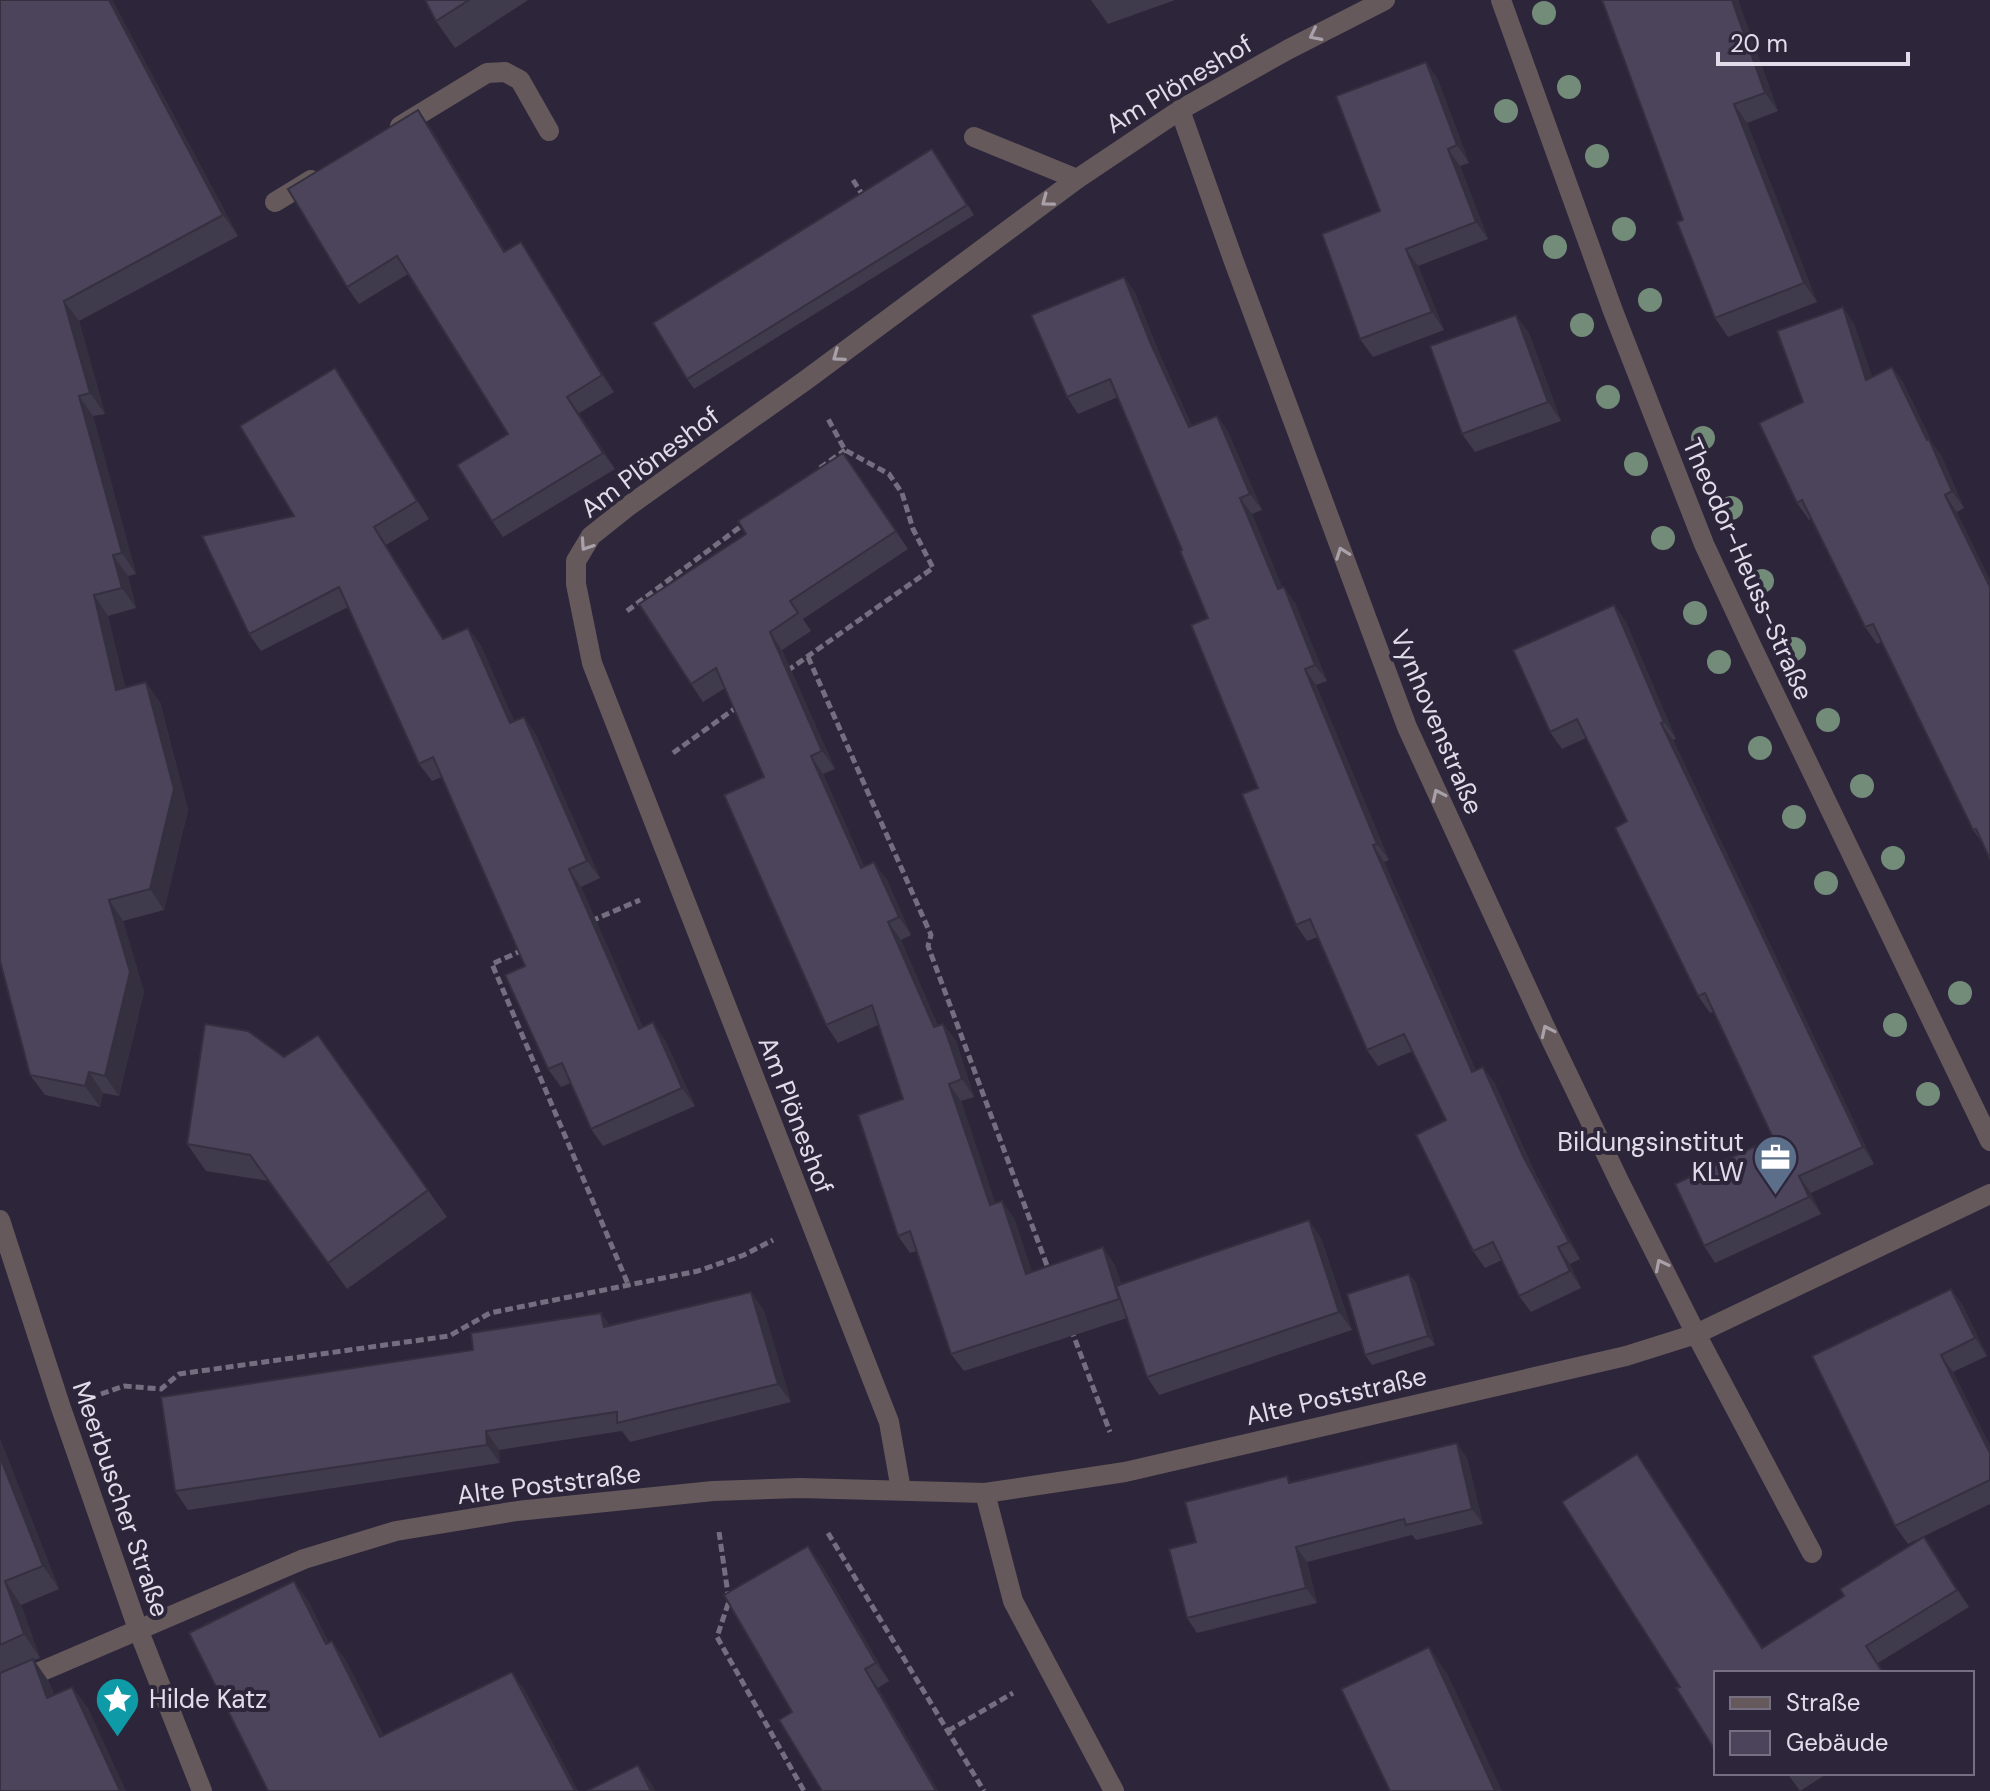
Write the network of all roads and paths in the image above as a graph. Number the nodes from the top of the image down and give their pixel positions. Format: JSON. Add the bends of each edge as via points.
{"nodes":[{"id":1,"x":1385,"y":0,"type":"edge"},
{"id":2,"x":1501,"y":0,"type":"edge"},
{"id":3,"x":1180,"y":110,"type":"junction"},
{"id":4,"x":549,"y":131,"type":"dead end"},
{"id":5,"x":381,"y":137,"type":"edge"},
{"id":6,"x":974,"y":137,"type":"dead end"},
{"id":7,"x":328,"y":170,"type":"edge"},
{"id":8,"x":1077,"y":179,"type":"junction"},
{"id":9,"x":853,"y":180,"type":"dead end"},
{"id":10,"x":275,"y":202,"type":"dead end"},
{"id":11,"x":869,"y":205,"type":"edge"},
{"id":12,"x":806,"y":380,"type":"junction"},
{"id":13,"x":845,"y":450,"type":"junction"},
{"id":14,"x":820,"y":468,"type":"edge"},
{"id":15,"x":747,"y":522,"type":"edge"},
{"id":16,"x":587,"y":640,"type":"junction"},
{"id":17,"x":808,"y":657,"type":"junction"},
{"id":18,"x":783,"y":674,"type":"edge"},
{"id":19,"x":747,"y":700,"type":"edge"},
{"id":20,"x":637,"y":779,"type":"junction"},
{"id":21,"x":678,"y":884,"type":"junction"},
{"id":22,"x":578,"y":927,"type":"edge"},
{"id":23,"x":535,"y":945,"type":"edge"},
{"id":24,"x":1990,"y":1141,"type":"edge"},
{"id":25,"x":1990,"y":1194,"type":"edge"},
{"id":26,"x":0,"y":1220,"type":"edge"},
{"id":27,"x":810,"y":1221,"type":"junction"},
{"id":28,"x":1054,"y":1282,"type":"edge"},
{"id":29,"x":628,"y":1284,"type":"junction"},
{"id":30,"x":1070,"y":1326,"type":"edge"},
{"id":31,"x":1696,"y":1334,"type":"junction"},
{"id":32,"x":61,"y":1408,"type":"junction"},
{"id":33,"x":1125,"y":1472,"type":"junction"},
{"id":34,"x":800,"y":1488,"type":"junction"},
{"id":35,"x":901,"y":1490,"type":"junction"},
{"id":36,"x":713,"y":1491,"type":"junction"},
{"id":37,"x":985,"y":1493,"type":"junction"},
{"id":38,"x":1812,"y":1553,"type":"dead end"},
{"id":39,"x":138,"y":1629,"type":"junction"},
{"id":40,"x":1050,"y":1672,"type":"junction"},
{"id":41,"x":0,"y":1689,"type":"edge"},
{"id":42,"x":948,"y":1731,"type":"junction"},
{"id":43,"x":202,"y":1791,"type":"edge"},
{"id":44,"x":804,"y":1791,"type":"edge"},
{"id":45,"x":984,"y":1791,"type":"edge"},
{"id":46,"x":1114,"y":1791,"type":"edge"}],
"edges":[{"from":1,"to":3,"type":"street","name":"Am Plöneshof","one_way":true},
{"from":2,"to":24,"type":"street","name":"Theodor-Heuss-Straße","via":[[1704,544]]},
{"from":3,"to":8,"type":"street","name":"Am Plöneshof"},
{"from":31,"to":3,"type":"street","name":"Vynhovenstraße","one_way":true,"via":[[1545,1027],[1407,727]]},
{"from":4,"to":5,"type":"street","via":[[520,80],[505,72],[487,73]]},
{"from":6,"to":8,"type":"street"},
{"from":7,"to":10,"type":"street"},
{"from":8,"to":12,"type":"street","name":"Am Plöneshof","one_way":true},
{"from":9,"to":11,"type":"path"},
{"from":12,"to":13,"type":"path"},
{"from":12,"to":16,"type":"street","name":"Am Plöneshof","one_way":true,"via":[[591,536],[576,561]]},
{"from":13,"to":14,"type":"path"},
{"from":13,"to":17,"type":"path","via":[[889,474],[933,568]]},
{"from":15,"to":16,"type":"path"},
{"from":16,"to":20,"type":"street","name":"Am Plöneshof"},
{"from":17,"to":18,"type":"path"},
{"from":17,"to":28,"type":"path","via":[[931,935],[928,946]]},
{"from":19,"to":20,"type":"path"},
{"from":20,"to":21,"type":"street","name":"Am Plöneshof"},
{"from":21,"to":22,"type":"path"},
{"from":21,"to":27,"type":"street","name":"Am Plöneshof"},
{"from":23,"to":29,"type":"path","via":[[492,964]]},
{"from":25,"to":31,"type":"street","name":"Alte Poststraße"},
{"from":26,"to":32,"type":"street","name":"Meerbuscher Straße"},
{"from":27,"to":29,"type":"path","via":[[744,1255],[698,1271]]},
{"from":27,"to":35,"type":"street","name":"Am Plöneshof","via":[[889,1422]]},
{"from":29,"to":32,"type":"path","via":[[490,1313],[449,1336],[179,1374],[161,1389],[124,1386]]},
{"from":30,"to":33,"type":"path"},
{"from":31,"to":33,"type":"street","name":"Alte Poststraße","via":[[1626,1356]]},
{"from":31,"to":38,"type":"street"},
{"from":32,"to":39,"type":"street","name":"Meerbuscher Straße"},
{"from":33,"to":37,"type":"street","name":"Alte Poststraße"},
{"from":34,"to":35,"type":"street","name":"Alte Poststraße"},
{"from":34,"to":36,"type":"street","name":"Alte Poststraße"},
{"from":34,"to":42,"type":"path"},
{"from":35,"to":37,"type":"street","name":"Alte Poststraße"},
{"from":36,"to":39,"type":"street","name":"Alte Poststraße","via":[[517,1511],[396,1531],[304,1559]]},
{"from":36,"to":44,"type":"path","via":[[729,1601],[717,1637]]},
{"from":37,"to":40,"type":"street","via":[[1013,1601]]},
{"from":39,"to":41,"type":"street","name":"Alte Poststraße"},
{"from":39,"to":43,"type":"street","name":"Meerbuscher Straße"},
{"from":40,"to":42,"type":"path"},
{"from":40,"to":46,"type":"street"},
{"from":42,"to":45,"type":"path"}]}
